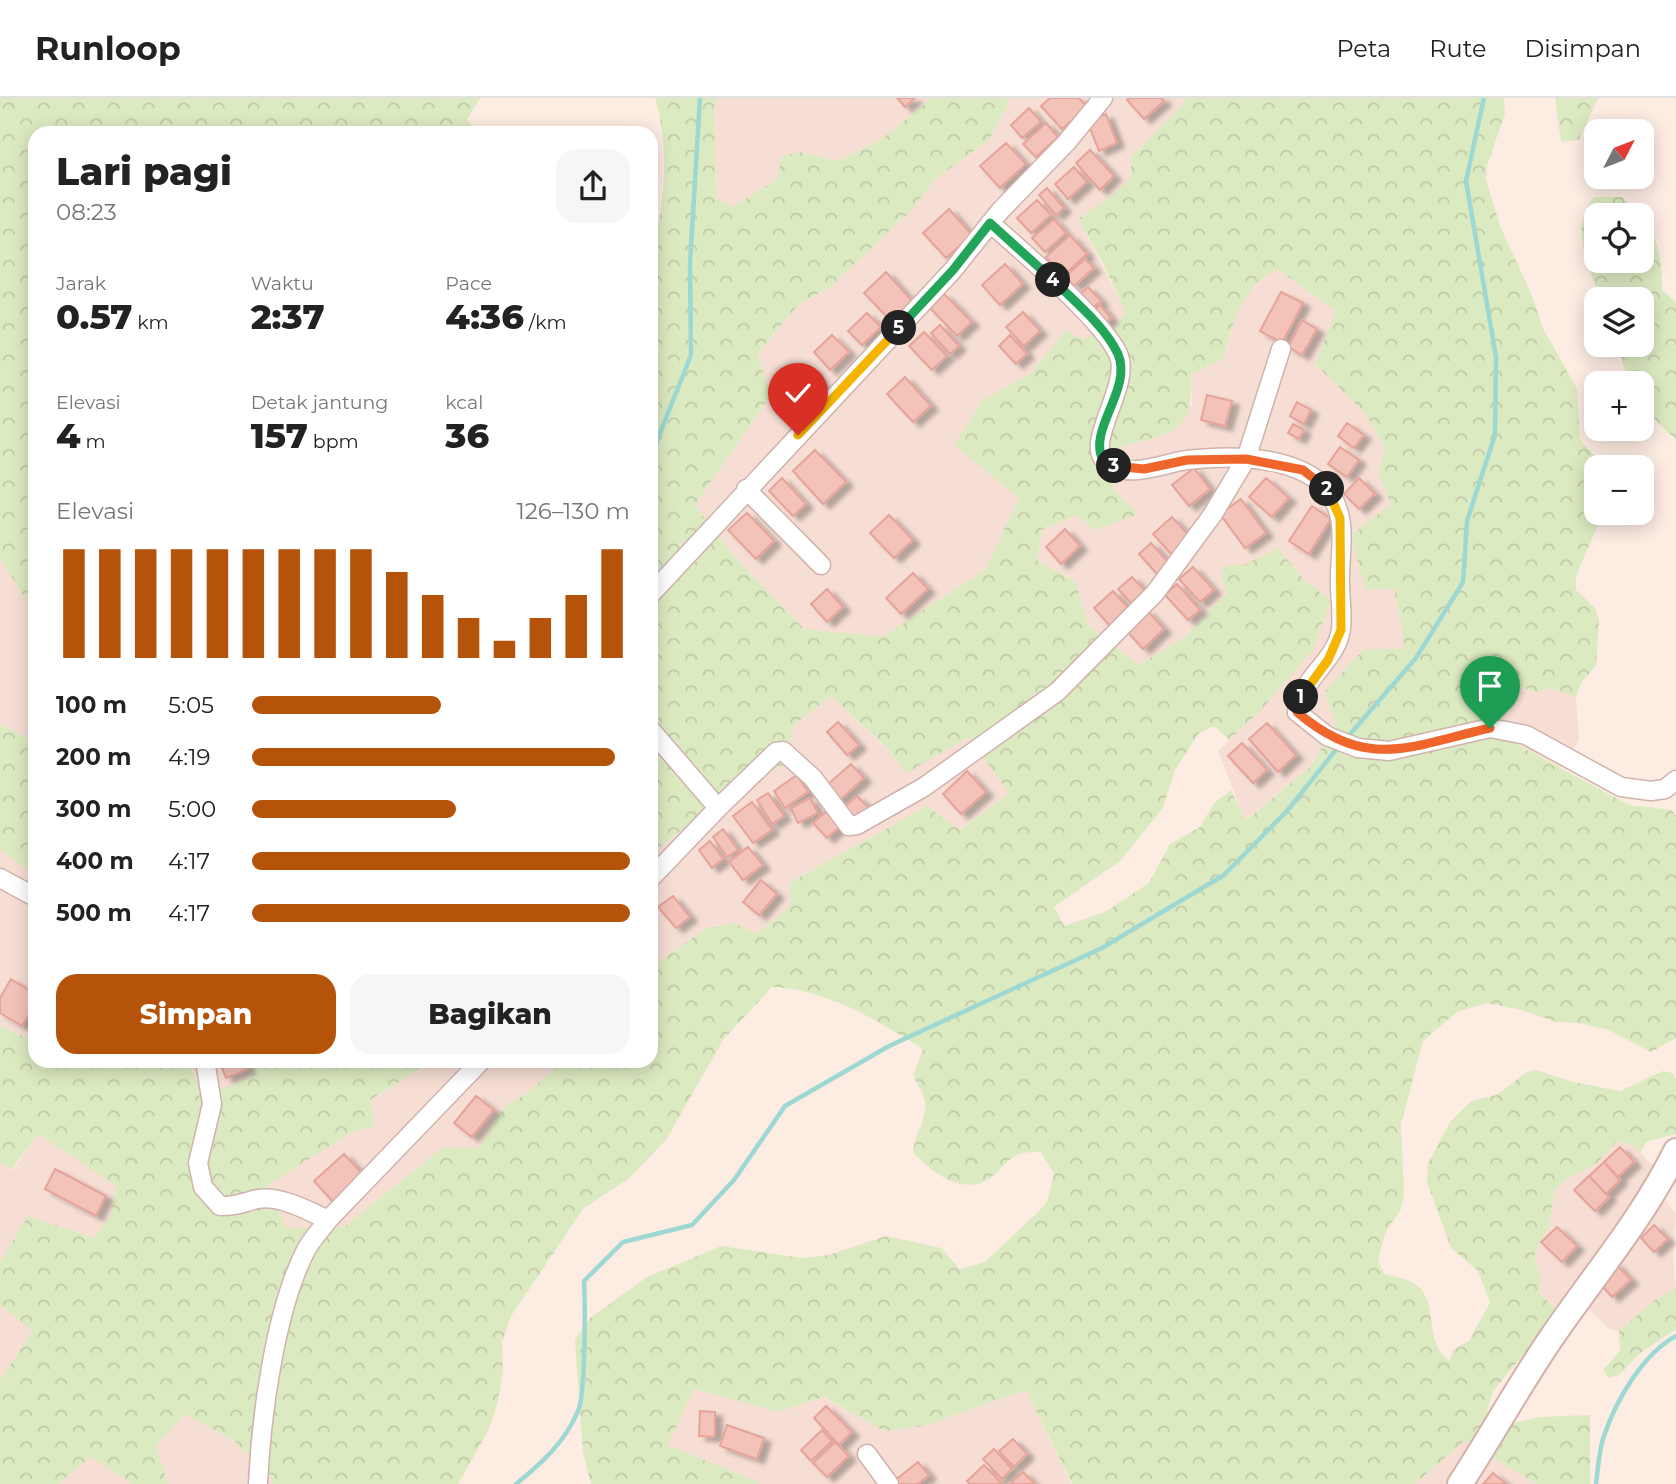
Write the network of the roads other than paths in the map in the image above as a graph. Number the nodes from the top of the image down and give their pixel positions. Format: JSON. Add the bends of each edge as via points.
{"nodes":[{"id":1,"x":1103,"y":98,"type":"edge"},
{"id":2,"x":990,"y":223,"type":"junction"},
{"id":3,"x":1280,"y":349,"type":"dead end"},
{"id":4,"x":1246,"y":459,"type":"junction"},
{"id":5,"x":746,"y":489,"type":"junction"},
{"id":6,"x":821,"y":565,"type":"dead end"},
{"id":7,"x":658,"y":586,"type":"edge"},
{"id":8,"x":658,"y":738,"type":"edge"},
{"id":9,"x":1676,"y":780,"type":"edge"},
{"id":10,"x":718,"y":808,"type":"junction"},
{"id":11,"x":658,"y":871,"type":"edge"},
{"id":12,"x":0,"y":878,"type":"edge"},
{"id":13,"x":28,"y":893,"type":"edge"},
{"id":14,"x":206,"y":1068,"type":"edge"},
{"id":15,"x":474,"y":1068,"type":"edge"},
{"id":16,"x":1676,"y":1152,"type":"edge"},
{"id":17,"x":328,"y":1220,"type":"junction"},
{"id":18,"x":867,"y":1454,"type":"dead end"},
{"id":19,"x":258,"y":1484,"type":"edge"},
{"id":20,"x":889,"y":1484,"type":"edge"},
{"id":21,"x":1460,"y":1484,"type":"edge"}],
"edges":[{"from":1,"to":2,"type":"street"},
{"from":2,"to":4,"type":"street","via":[[1054,281],[1119,356],[1119,384],[1100,439],[1103,460],[1123,469],[1144,469],[1187,460]]},
{"from":2,"to":5,"type":"street","via":[[936,289]]},
{"from":3,"to":4,"type":"street"},
{"from":4,"to":9,"type":"street","via":[[1303,470],[1330,492],[1340,518],[1341,630],[1328,660],[1303,692],[1297,712],[1326,736],[1358,748],[1389,751],[1490,728],[1526,735],[1621,787],[1651,791],[1665,789]]},
{"from":4,"to":10,"type":"street","via":[[1213,514],[1155,593],[1057,692],[934,781],[849,826],[813,778],[783,751],[776,752]]},
{"from":5,"to":6,"type":"street"},
{"from":5,"to":7,"type":"street"},
{"from":8,"to":10,"type":"street"},
{"from":10,"to":11,"type":"street"},
{"from":12,"to":13,"type":"street"},
{"from":14,"to":17,"type":"street","via":[[212,1104],[198,1163],[203,1187],[220,1206],[234,1207],[261,1198],[303,1208]]},
{"from":15,"to":17,"type":"street"},
{"from":16,"to":21,"type":"street","via":[[1657,1191],[1531,1368]]},
{"from":17,"to":19,"type":"street","via":[[306,1248],[286,1301]]},
{"from":18,"to":20,"type":"street"}]}
